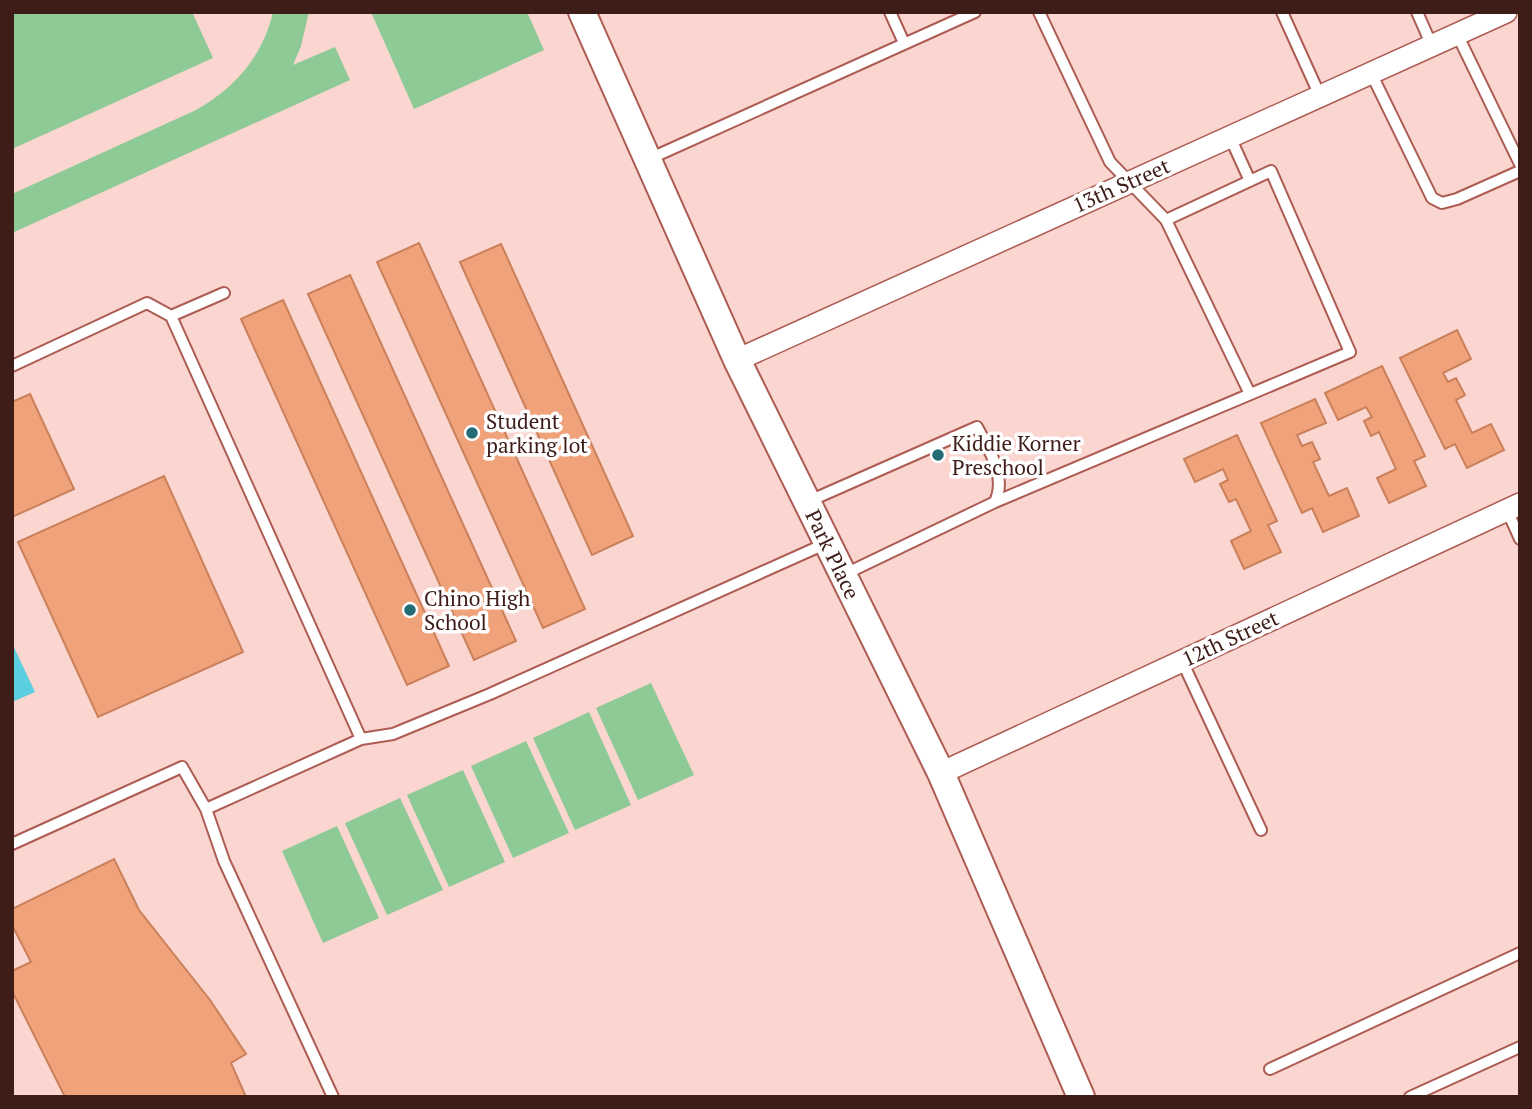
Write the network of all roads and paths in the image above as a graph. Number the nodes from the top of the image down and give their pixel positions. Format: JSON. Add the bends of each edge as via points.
{"nodes":[{"id":1,"x":582,"y":12,"type":"edge"},
{"id":2,"x":890,"y":12,"type":"edge"},
{"id":3,"x":975,"y":12,"type":"edge"},
{"id":4,"x":1040,"y":12,"type":"edge"},
{"id":5,"x":1282,"y":12,"type":"edge"},
{"id":6,"x":1417,"y":12,"type":"edge"},
{"id":7,"x":1506,"y":12,"type":"edge"},
{"id":8,"x":1457,"y":34,"type":"junction"},
{"id":9,"x":904,"y":43,"type":"junction"},
{"id":10,"x":1432,"y":46,"type":"junction"},
{"id":11,"x":1371,"y":73,"type":"junction"},
{"id":12,"x":1320,"y":96,"type":"junction"},
{"id":13,"x":1230,"y":137,"type":"junction"},
{"id":14,"x":648,"y":160,"type":"junction"},
{"id":15,"x":1520,"y":164,"type":"edge"},
{"id":16,"x":1520,"y":171,"type":"edge"},
{"id":17,"x":1250,"y":181,"type":"junction"},
{"id":18,"x":1129,"y":182,"type":"junction"},
{"id":19,"x":1166,"y":220,"type":"junction"},
{"id":20,"x":224,"y":293,"type":"dead end"},
{"id":21,"x":171,"y":316,"type":"junction"},
{"id":22,"x":737,"y":360,"type":"junction"},
{"id":23,"x":12,"y":366,"type":"edge"},
{"id":24,"x":1250,"y":394,"type":"junction"},
{"id":25,"x":807,"y":502,"type":"junction"},
{"id":26,"x":995,"y":502,"type":"junction"},
{"id":27,"x":1513,"y":507,"type":"edge"},
{"id":28,"x":1520,"y":539,"type":"edge"},
{"id":29,"x":827,"y":542,"type":"junction"},
{"id":30,"x":843,"y":575,"type":"junction"},
{"id":31,"x":1182,"y":661,"type":"junction"},
{"id":32,"x":361,"y":739,"type":"junction"},
{"id":33,"x":941,"y":773,"type":"junction"},
{"id":34,"x":206,"y":809,"type":"junction"},
{"id":35,"x":1261,"y":830,"type":"dead end"},
{"id":36,"x":12,"y":844,"type":"edge"},
{"id":37,"x":1520,"y":953,"type":"edge"},
{"id":38,"x":1520,"y":1047,"type":"edge"},
{"id":39,"x":1269,"y":1069,"type":"dead end"},
{"id":40,"x":333,"y":1097,"type":"edge"},
{"id":41,"x":1081,"y":1097,"type":"edge"},
{"id":42,"x":1409,"y":1097,"type":"edge"}],
"edges":[{"from":1,"to":14,"type":"street","name":"Park Place"},
{"from":2,"to":9,"type":"lane"},
{"from":3,"to":9,"type":"lane"},
{"from":4,"to":18,"type":"lane","via":[[1110,162]]},
{"from":5,"to":12,"type":"lane"},
{"from":6,"to":10,"type":"lane"},
{"from":7,"to":8,"type":"street","name":"13th Street"},
{"from":8,"to":10,"type":"street","name":"13th Street"},
{"from":8,"to":15,"type":"lane"},
{"from":9,"to":14,"type":"lane"},
{"from":10,"to":11,"type":"street","name":"13th Street"},
{"from":11,"to":12,"type":"street","name":"13th Street"},
{"from":11,"to":16,"type":"lane","via":[[1432,198],[1442,203],[1457,199]]},
{"from":12,"to":13,"type":"street","name":"13th Street"},
{"from":13,"to":17,"type":"lane"},
{"from":13,"to":18,"type":"street","name":"13th Street"},
{"from":14,"to":22,"type":"street","name":"Park Place"},
{"from":17,"to":19,"type":"lane"},
{"from":17,"to":24,"type":"lane","via":[[1271,171],[1350,352]]},
{"from":18,"to":19,"type":"lane"},
{"from":18,"to":22,"type":"street","name":"13th Street"},
{"from":19,"to":24,"type":"lane"},
{"from":20,"to":21,"type":"lane"},
{"from":21,"to":23,"type":"lane","via":[[147,303]]},
{"from":21,"to":32,"type":"lane"},
{"from":22,"to":25,"type":"street","name":"Park Place"},
{"from":24,"to":26,"type":"lane"},
{"from":25,"to":26,"type":"lane","via":[[977,428],[996,465],[1000,490]]},
{"from":25,"to":29,"type":"street","name":"Park Place"},
{"from":26,"to":30,"type":"lane"},
{"from":27,"to":28,"type":"lane"},
{"from":27,"to":31,"type":"street","name":"12th Street"},
{"from":29,"to":30,"type":"street","name":"Park Place"},
{"from":29,"to":32,"type":"lane","via":[[478,699],[393,734]]},
{"from":30,"to":33,"type":"street","name":"Park Place"},
{"from":31,"to":33,"type":"street","name":"12th Street"},
{"from":31,"to":35,"type":"lane"},
{"from":32,"to":34,"type":"lane"},
{"from":33,"to":41,"type":"street","name":"Park Place"},
{"from":34,"to":36,"type":"lane","via":[[182,766]]},
{"from":34,"to":40,"type":"lane","via":[[225,861]]},
{"from":37,"to":39,"type":"lane"},
{"from":38,"to":42,"type":"lane"}]}
